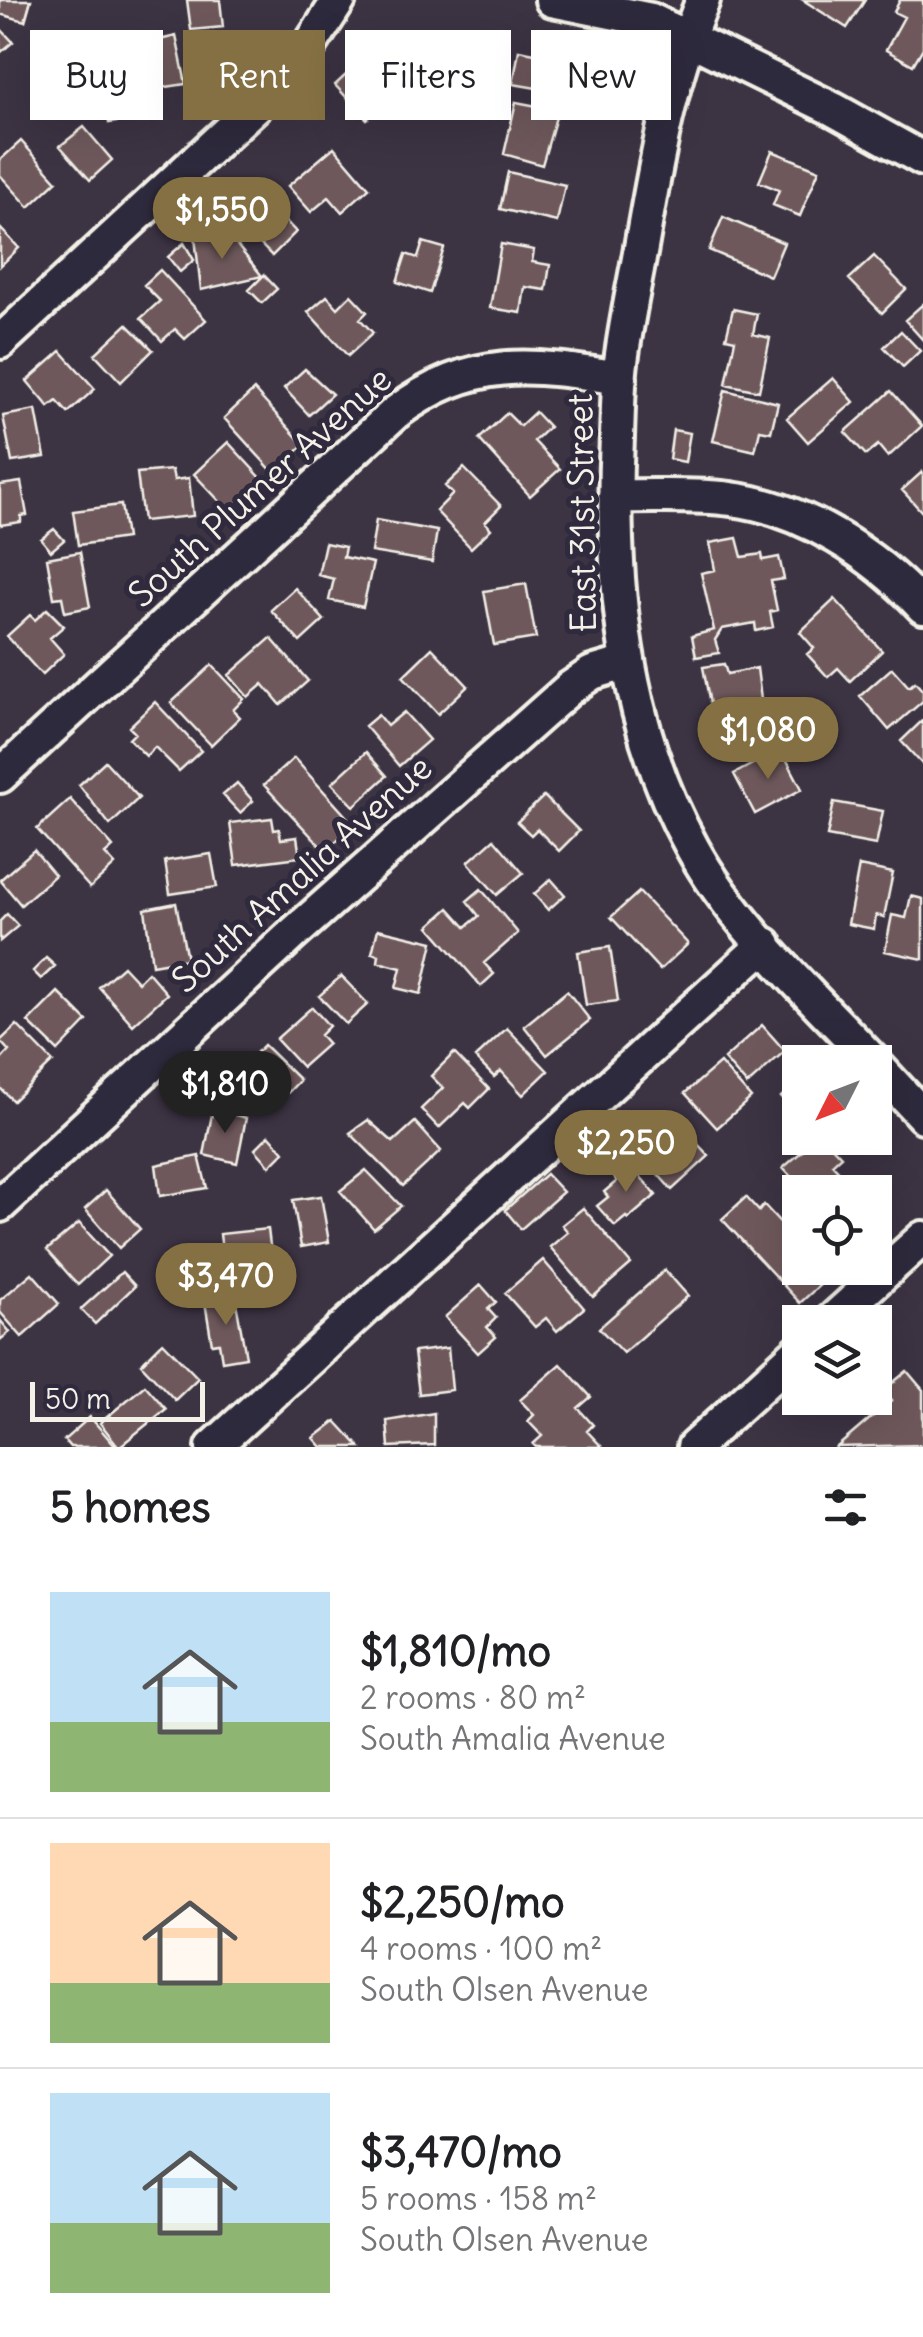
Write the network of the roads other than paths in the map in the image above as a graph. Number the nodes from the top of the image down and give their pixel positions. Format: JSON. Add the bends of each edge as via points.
{"nodes":[{"id":1,"x":339,"y":0,"type":"edge"},
{"id":2,"x":552,"y":0,"type":"edge"},
{"id":3,"x":703,"y":0,"type":"edge"},
{"id":4,"x":688,"y":40,"type":"junction"},
{"id":5,"x":923,"y":158,"type":"edge"},
{"id":6,"x":0,"y":342,"type":"edge"},
{"id":7,"x":620,"y":371,"type":"junction"},
{"id":8,"x":614,"y":496,"type":"junction"},
{"id":9,"x":923,"y":607,"type":"edge"},
{"id":10,"x":626,"y":663,"type":"junction"},
{"id":11,"x":0,"y":776,"type":"edge"},
{"id":12,"x":765,"y":944,"type":"junction"},
{"id":13,"x":858,"y":1045,"type":"edge"},
{"id":14,"x":892,"y":1082,"type":"edge"},
{"id":15,"x":923,"y":1116,"type":"edge"},
{"id":16,"x":0,"y":1205,"type":"edge"},
{"id":17,"x":923,"y":1238,"type":"edge"},
{"id":18,"x":849,"y":1305,"type":"edge"},
{"id":19,"x":782,"y":1366,"type":"edge"},
{"id":20,"x":213,"y":1447,"type":"edge"},
{"id":21,"x":694,"y":1447,"type":"edge"}],
"edges":[{"from":1,"to":6,"type":"street","via":[[263,98]]},
{"from":2,"to":4,"type":"street","via":[[651,20]]},
{"from":3,"to":4,"type":"street"},
{"from":4,"to":5,"type":"street"},
{"from":4,"to":7,"type":"street","via":[[652,180]]},
{"from":7,"to":8,"type":"street","name":"East 31st Street"},
{"from":7,"to":11,"type":"street","name":"South Plumer Avenue","via":[[492,368],[419,396]]},
{"from":8,"to":9,"type":"street","via":[[731,499],[776,510],[871,560]]},
{"from":8,"to":10,"type":"street","name":"East 31st Street"},
{"from":10,"to":12,"type":"street","name":"East 31st Street","via":[[657,772],[693,850]]},
{"from":10,"to":16,"type":"street","name":"South Amalia Avenue","via":[[570,688]]},
{"from":12,"to":13,"type":"street","name":"East 31st Street"},
{"from":12,"to":20,"type":"street"},
{"from":14,"to":15,"type":"street","name":"East 31st Street"},
{"from":17,"to":18,"type":"street"},
{"from":19,"to":21,"type":"street"}]}
